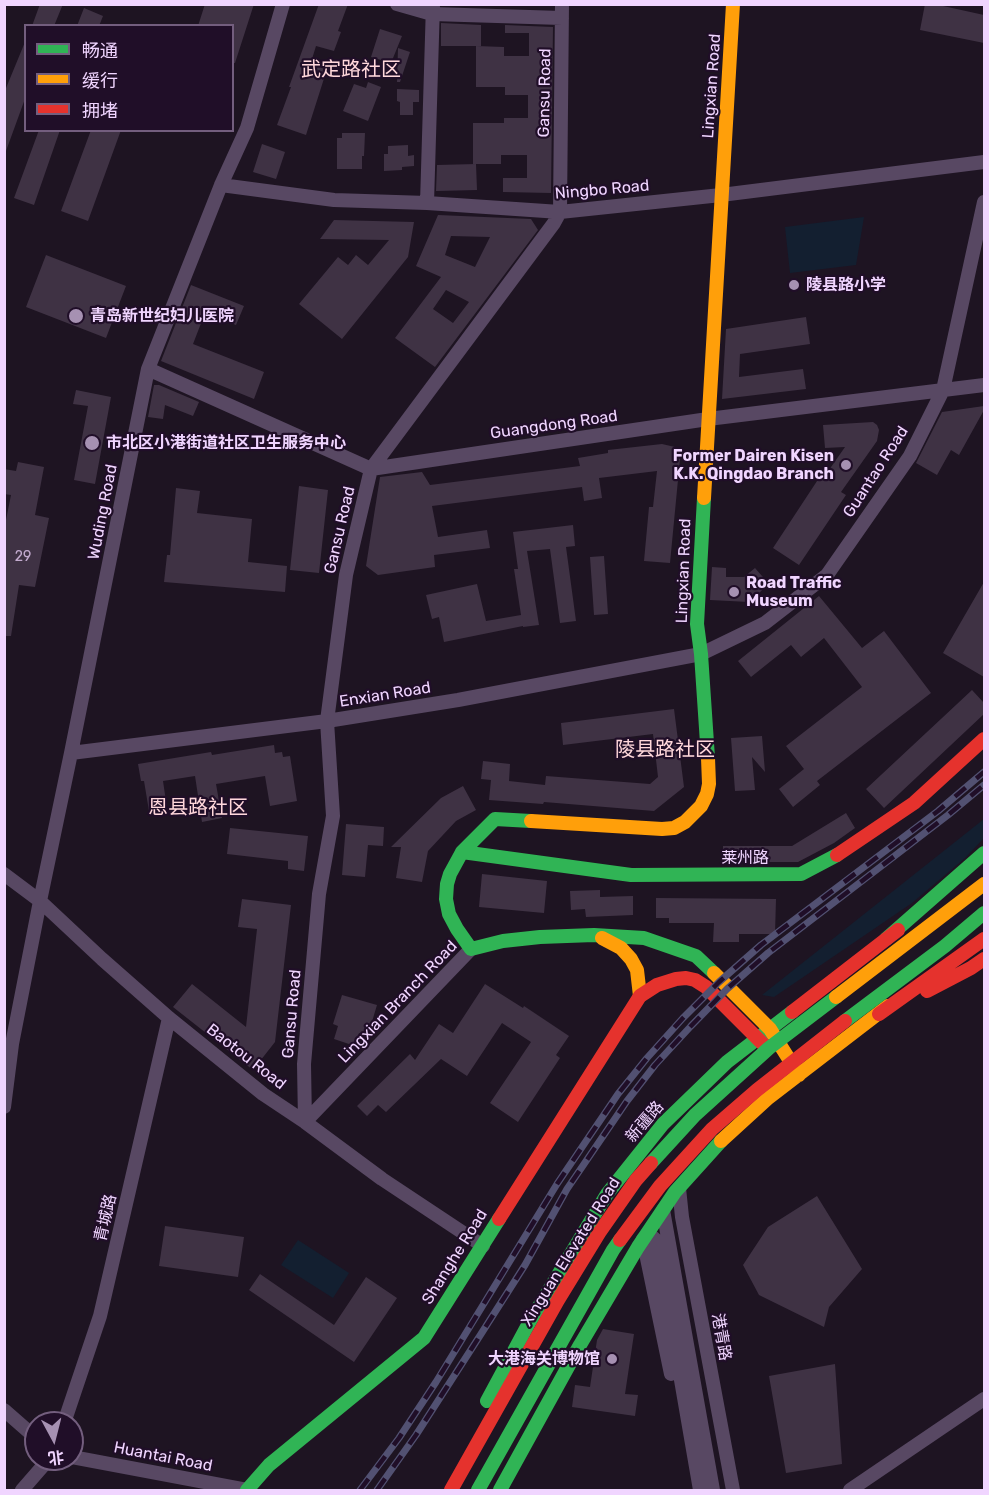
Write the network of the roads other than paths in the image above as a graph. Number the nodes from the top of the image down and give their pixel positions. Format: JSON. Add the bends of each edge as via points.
{"nodes":[{"id":1,"x":283,"y":4,"type":"edge"},
{"id":2,"x":397,"y":4,"type":"edge"},
{"id":3,"x":733,"y":4,"type":"edge"},
{"id":4,"x":433,"y":9,"type":"edge"},
{"id":5,"x":562,"y":11,"type":"edge"},
{"id":6,"x":984,"y":162,"type":"edge"},
{"id":7,"x":221,"y":185,"type":"junction"},
{"id":8,"x":721,"y":195,"type":"junction"},
{"id":9,"x":427,"y":202,"type":"junction"},
{"id":10,"x":984,"y":202,"type":"edge"},
{"id":11,"x":560,"y":212,"type":"junction"},
{"id":12,"x":148,"y":369,"type":"junction"},
{"id":13,"x":984,"y":385,"type":"edge"},
{"id":14,"x":943,"y":390,"type":"junction"},
{"id":15,"x":708,"y":419,"type":"junction"},
{"id":16,"x":371,"y":469,"type":"junction"},
{"id":17,"x":701,"y":654,"type":"junction"},
{"id":18,"x":327,"y":721,"type":"junction"},
{"id":19,"x":984,"y":739,"type":"edge"},
{"id":20,"x":71,"y":753,"type":"junction"},
{"id":21,"x":462,"y":852,"type":"junction"},
{"id":22,"x":984,"y":853,"type":"edge"},
{"id":23,"x":984,"y":871,"type":"edge"},
{"id":24,"x":4,"y":874,"type":"edge"},
{"id":25,"x":984,"y":884,"type":"edge"},
{"id":26,"x":40,"y":901,"type":"junction"},
{"id":27,"x":984,"y":913,"type":"edge"},
{"id":28,"x":984,"y":924,"type":"edge"},
{"id":29,"x":594,"y":935,"type":"junction"},
{"id":30,"x":886,"y":939,"type":"junction"},
{"id":31,"x":984,"y":939,"type":"edge"},
{"id":32,"x":471,"y":949,"type":"junction"},
{"id":33,"x":984,"y":959,"type":"edge"},
{"id":34,"x":639,"y":996,"type":"junction"},
{"id":35,"x":879,"y":1014,"type":"junction"},
{"id":36,"x":170,"y":1018,"type":"junction"},
{"id":37,"x":770,"y":1029,"type":"junction"},
{"id":38,"x":757,"y":1038,"type":"junction"},
{"id":39,"x":8,"y":1044,"type":"edge"},
{"id":40,"x":799,"y":1075,"type":"junction"},
{"id":41,"x":4,"y":1107,"type":"edge"},
{"id":42,"x":305,"y":1122,"type":"junction"},
{"id":43,"x":679,"y":1188,"type":"junction"},
{"id":44,"x":663,"y":1210,"type":"junction"},
{"id":45,"x":645,"y":1236,"type":"junction"},
{"id":46,"x":483,"y":1246,"type":"junction"},
{"id":47,"x":984,"y":1399,"type":"edge"},
{"id":48,"x":4,"y":1410,"type":"edge"},
{"id":49,"x":68,"y":1411,"type":"edge"},
{"id":50,"x":24,"y":1428,"type":"edge"},
{"id":51,"x":84,"y":1459,"type":"edge"},
{"id":52,"x":40,"y":1471,"type":"edge"},
{"id":53,"x":247,"y":1490,"type":"edge"},
{"id":54,"x":22,"y":1491,"type":"edge"},
{"id":55,"x":439,"y":1491,"type":"edge"},
{"id":56,"x":451,"y":1491,"type":"edge"},
{"id":57,"x":478,"y":1491,"type":"edge"},
{"id":58,"x":500,"y":1491,"type":"edge"},
{"id":59,"x":694,"y":1491,"type":"edge"},
{"id":60,"x":700,"y":1491,"type":"edge"},
{"id":61,"x":713,"y":1491,"type":"edge"},
{"id":62,"x":733,"y":1491,"type":"edge"},
{"id":63,"x":850,"y":1491,"type":"edge"}],
"edges":[{"from":1,"to":7,"type":"street","name":"Wuding Road","via":[[247,128]]},
{"from":2,"to":4,"type":"street"},
{"from":3,"to":8,"type":"main road","name":"Lingxian Road"},
{"from":4,"to":5,"type":"street"},
{"from":4,"to":9,"type":"street"},
{"from":5,"to":11,"type":"street","name":"Gansu Road"},
{"from":6,"to":8,"type":"street","name":"Ningbo Road"},
{"from":7,"to":9,"type":"street","name":"Ningbo Road","via":[[334,200]]},
{"from":7,"to":12,"type":"street","name":"Wuding Road"},
{"from":8,"to":11,"type":"street","name":"Ningbo Road"},
{"from":8,"to":15,"type":"main road","name":"Lingxian Road"},
{"from":9,"to":11,"type":"street","name":"Ningbo Road"},
{"from":10,"to":14,"type":"street","name":"Guantao Road"},
{"from":11,"to":16,"type":"street","name":"Gansu Road"},
{"from":12,"to":16,"type":"street"},
{"from":12,"to":20,"type":"street","name":"Wuding Road"},
{"from":13,"to":14,"type":"street","name":"Guangdong Road"},
{"from":14,"to":15,"type":"street","name":"Guangdong Road"},
{"from":14,"to":17,"type":"street","name":"Guantao Road","via":[[910,456],[827,575],[765,623]]},
{"from":15,"to":16,"type":"street","name":"Guangdong Road"},
{"from":15,"to":17,"type":"main road","name":"Lingxian Road","via":[[697,624]]},
{"from":16,"to":18,"type":"street","name":"Gansu Road","via":[[346,575]]},
{"from":17,"to":18,"type":"street","name":"Enxian Road"},
{"from":17,"to":21,"type":"main road","name":"Lingxian Road","via":[[709,784],[700,806],[685,822],[662,829],[495,819]]},
{"from":18,"to":20,"type":"street","name":"Enxian Road"},
{"from":18,"to":42,"type":"street","name":"Gansu Road","via":[[333,816],[318,905],[304,1064]]},
{"from":19,"to":21,"type":"main road","name":"莱州路","via":[[914,803],[801,874],[631,875]]},
{"from":20,"to":26,"type":"street","name":"Wuding Road"},
{"from":21,"to":32,"type":"main road","name":"Lingxian Road","via":[[450,874],[446,899],[449,914]]},
{"from":22,"to":30,"type":"main road"},
{"from":23,"to":30,"type":"main road","name":"新疆路"},
{"from":24,"to":26,"type":"street","name":"Baotou Road"},
{"from":25,"to":56,"type":"main road","name":"Xinguan Elevated Road","bridge":true,"via":[[769,1048],[695,1114],[636,1180],[558,1300]]},
{"from":26,"to":36,"type":"street","name":"Baotou Road"},
{"from":26,"to":39,"type":"street","name":"Wuding Road"},
{"from":27,"to":57,"type":"main road","bridge":true,"via":[[757,1090],[712,1129],[660,1186],[613,1250]]},
{"from":28,"to":35,"type":"main road"},
{"from":29,"to":32,"type":"main road","name":"Lingxian Branch Road","via":[[503,941]]},
{"from":29,"to":34,"type":"main road","via":[[621,948],[631,958],[637,970]]},
{"from":29,"to":37,"type":"main road","name":"Lingxian Branch Road","via":[[644,938],[696,956]]},
{"from":30,"to":37,"type":"main road","name":"新疆路"},
{"from":31,"to":35,"type":"main road"},
{"from":32,"to":42,"type":"street","name":"Lingxian Branch Road"},
{"from":33,"to":35,"type":"main road"},
{"from":34,"to":38,"type":"main road","via":[[676,979],[695,980]]},
{"from":34,"to":46,"type":"main road","name":"Shanghe Road"},
{"from":35,"to":40,"type":"main road"},
{"from":36,"to":42,"type":"street","name":"Baotou Road","via":[[263,1094]]},
{"from":36,"to":49,"type":"street","name":"青城路","via":[[100,1316]]},
{"from":37,"to":38,"type":"main road","name":"新疆路"},
{"from":37,"to":40,"type":"main road","name":"Lingxian Branch Road"},
{"from":38,"to":40,"type":"main road"},
{"from":38,"to":55,"type":"main road","name":"新疆路","via":[[663,1124],[607,1194],[529,1323]]},
{"from":39,"to":41,"type":"street","name":"Wuding Road"},
{"from":40,"to":43,"type":"main road","via":[[719,1143]]},
{"from":42,"to":46,"type":"street","name":"Baotou Road"},
{"from":43,"to":44,"type":"main road"},
{"from":43,"to":62,"type":"street","name":"港青路"},
{"from":44,"to":45,"type":"main road"},
{"from":44,"to":61,"type":"street"},
{"from":45,"to":58,"type":"main road"},
{"from":45,"to":59,"type":"street"},
{"from":45,"to":60,"type":"street","via":[[657,1241]]},
{"from":46,"to":53,"type":"main road","name":"Shanghe Road","via":[[424,1338],[269,1465]]},
{"from":47,"to":63,"type":"street"},
{"from":48,"to":50,"type":"street"},
{"from":51,"to":53,"type":"street","name":"Huantai Road"},
{"from":52,"to":54,"type":"street"}]}
